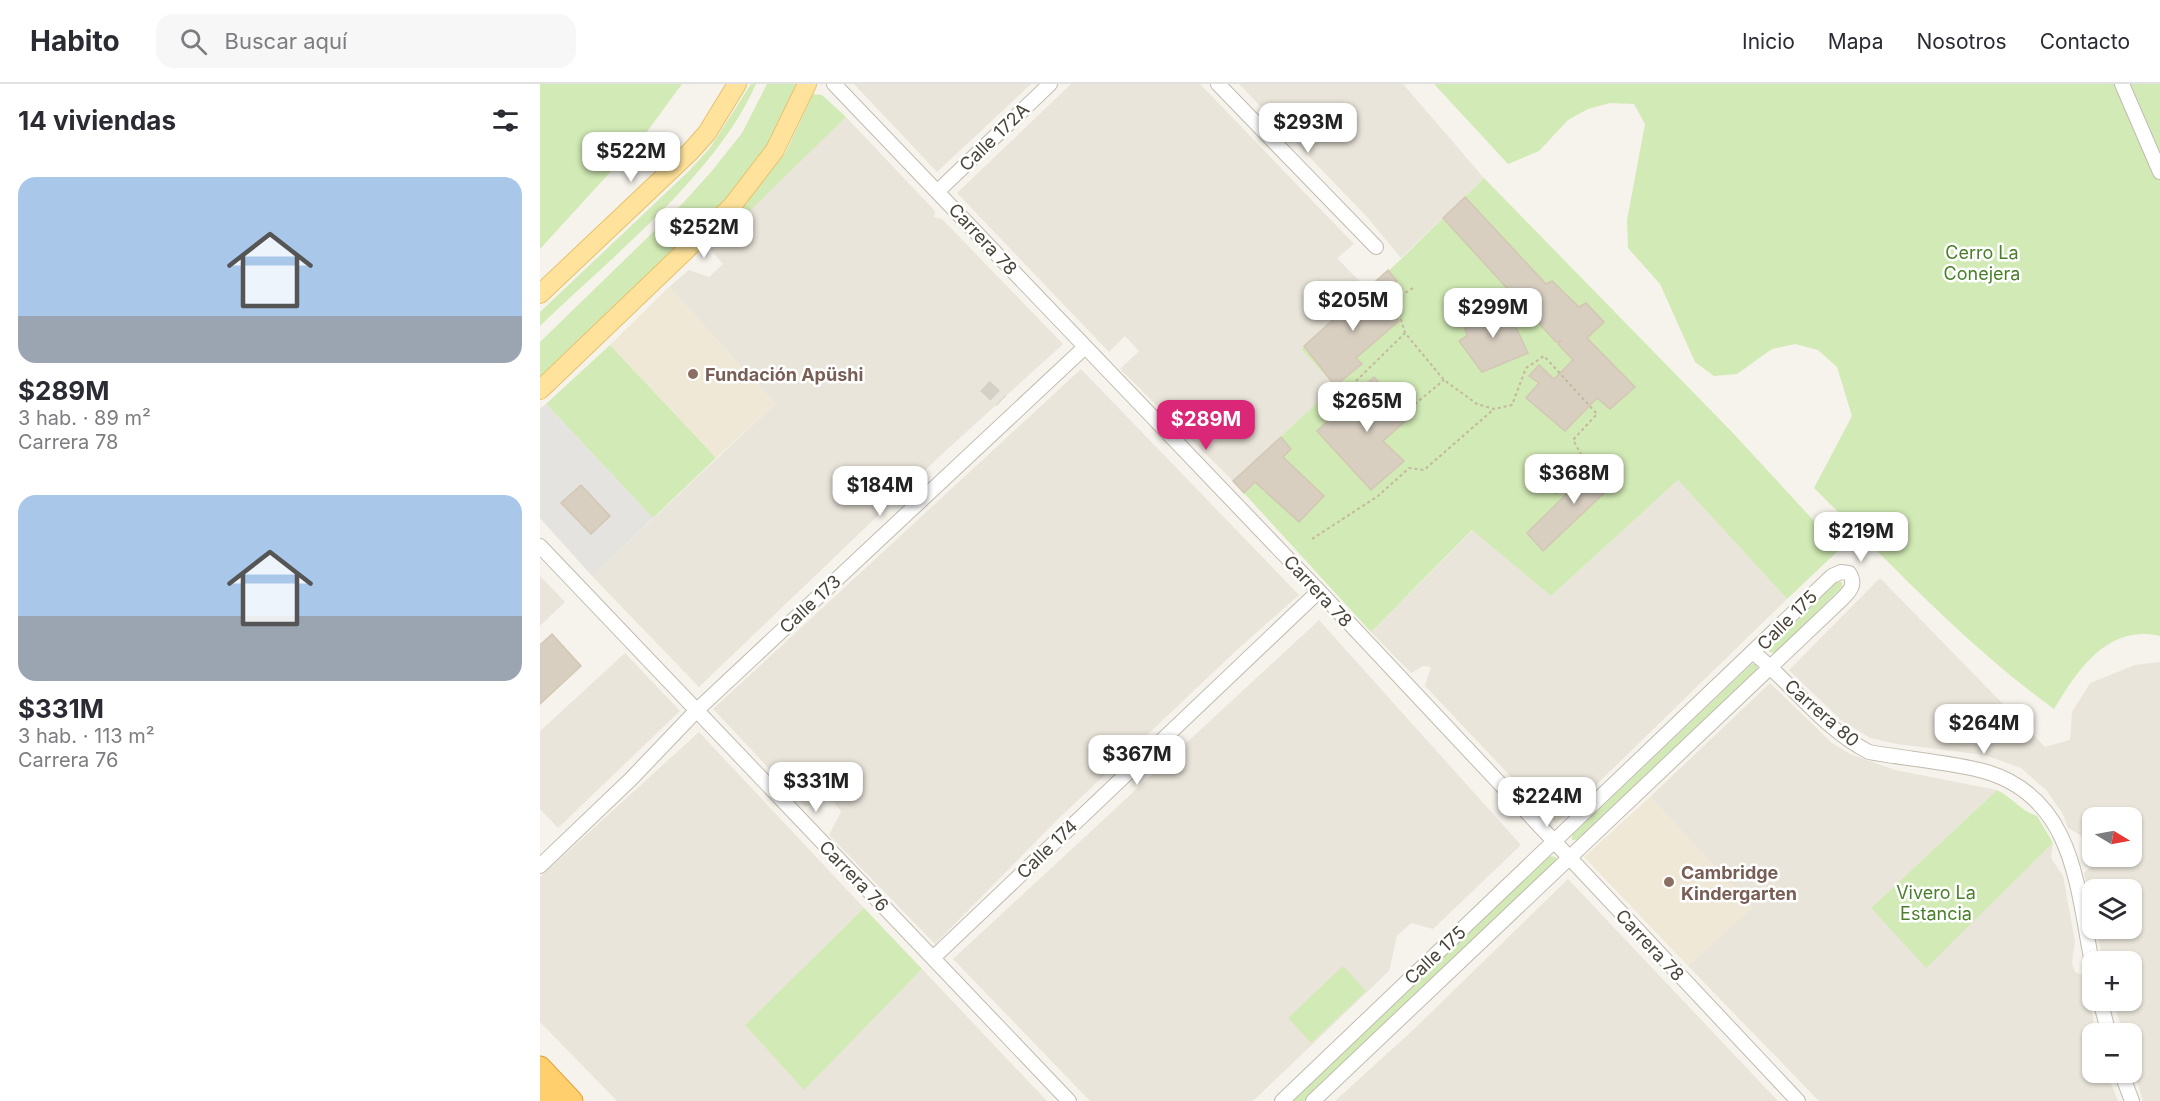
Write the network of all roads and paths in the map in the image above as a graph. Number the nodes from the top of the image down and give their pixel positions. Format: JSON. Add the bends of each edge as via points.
{"nodes":[{"id":1,"x":737,"y":84,"type":"edge"},
{"id":2,"x":807,"y":84,"type":"edge"},
{"id":3,"x":834,"y":84,"type":"edge"},
{"id":4,"x":1050,"y":84,"type":"edge"},
{"id":5,"x":1218,"y":84,"type":"edge"},
{"id":6,"x":2122,"y":84,"type":"edge"},
{"id":7,"x":2160,"y":172,"type":"edge"},
{"id":8,"x":938,"y":191,"type":"junction"},
{"id":9,"x":1376,"y":247,"type":"dead end"},
{"id":10,"x":1413,"y":288,"type":"dead end"},
{"id":11,"x":540,"y":294,"type":"edge"},
{"id":12,"x":1405,"y":333,"type":"junction"},
{"id":13,"x":1084,"y":346,"type":"junction"},
{"id":14,"x":1444,"y":380,"type":"junction"},
{"id":15,"x":1356,"y":381,"type":"dead end"},
{"id":16,"x":540,"y":390,"type":"edge"},
{"id":17,"x":1410,"y":408,"type":"dead end"},
{"id":18,"x":1494,"y":409,"type":"junction"},
{"id":19,"x":1557,"y":494,"type":"dead end"},
{"id":20,"x":1312,"y":539,"type":"dead end"},
{"id":21,"x":540,"y":546,"type":"edge"},
{"id":22,"x":1319,"y":591,"type":"junction"},
{"id":23,"x":1754,"y":653,"type":"junction"},
{"id":24,"x":1772,"y":668,"type":"junction"},
{"id":25,"x":697,"y":710,"type":"junction"},
{"id":26,"x":1555,"y":843,"type":"junction"},
{"id":27,"x":1570,"y":859,"type":"junction"},
{"id":28,"x":540,"y":866,"type":"edge"},
{"id":29,"x":2089,"y":951,"type":"edge"},
{"id":30,"x":933,"y":958,"type":"junction"},
{"id":31,"x":540,"y":1067,"type":"edge"},
{"id":32,"x":2125,"y":1083,"type":"edge"},
{"id":33,"x":540,"y":1093,"type":"edge"},
{"id":34,"x":548,"y":1101,"type":"edge"},
{"id":35,"x":572,"y":1101,"type":"edge"},
{"id":36,"x":1069,"y":1101,"type":"edge"},
{"id":37,"x":1282,"y":1101,"type":"edge"},
{"id":38,"x":1313,"y":1101,"type":"edge"},
{"id":39,"x":1798,"y":1101,"type":"edge"},
{"id":40,"x":2132,"y":1101,"type":"edge"}],
"edges":[{"from":1,"to":11,"type":"main road","via":[[707,133],[690,152]]},
{"from":2,"to":16,"type":"main road","via":[[775,150],[732,206]]},
{"from":3,"to":8,"type":"street","name":"Carrera 78"},
{"from":4,"to":8,"type":"street","name":"Calle 172A"},
{"from":5,"to":9,"type":"street"},
{"from":6,"to":7,"type":"street"},
{"from":8,"to":13,"type":"street","name":"Carrera 78"},
{"from":10,"to":12,"type":"path","via":[[1395,299]]},
{"from":12,"to":14,"type":"path"},
{"from":12,"to":15,"type":"path"},
{"from":13,"to":22,"type":"street","name":"Carrera 78"},
{"from":13,"to":25,"type":"street","name":"Calle 173"},
{"from":14,"to":17,"type":"path"},
{"from":14,"to":18,"type":"path","via":[[1477,404]]},
{"from":18,"to":19,"type":"path","via":[[1512,405],[1526,368],[1544,356],[1597,414],[1573,440],[1581,454],[1577,464],[1563,475]]},
{"from":18,"to":20,"type":"path","via":[[1424,470],[1409,468],[1378,496]]},
{"from":21,"to":25,"type":"street","name":"Carrera 76"},
{"from":22,"to":26,"type":"street","name":"Carrera 78"},
{"from":22,"to":30,"type":"street","name":"Calle 174"},
{"from":23,"to":24,"type":"street","name":"Carrera 80"},
{"from":23,"to":24,"type":"street","name":"Calle 175","via":[[1832,576],[1849,573],[1853,583],[1848,592]]},
{"from":23,"to":26,"type":"street","name":"Calle 175"},
{"from":24,"to":27,"type":"street","name":"Calle 175"},
{"from":24,"to":29,"type":"street","name":"Carrera 80","via":[[1842,736],[1869,752],[1984,771],[2008,780],[2035,799],[2047,810],[2067,846]]},
{"from":25,"to":28,"type":"street","name":"Calle 173"},
{"from":25,"to":30,"type":"street","name":"Carrera 76"},
{"from":26,"to":27,"type":"street","name":"Carrera 78"},
{"from":26,"to":37,"type":"street","name":"Calle 175"},
{"from":27,"to":38,"type":"street","name":"Calle 175"},
{"from":27,"to":39,"type":"street","name":"Carrera 78"},
{"from":30,"to":36,"type":"street","name":"Carrera 76"},
{"from":31,"to":35,"type":"highway"},
{"from":32,"to":40,"type":"street"},
{"from":33,"to":34,"type":"highway"}]}
